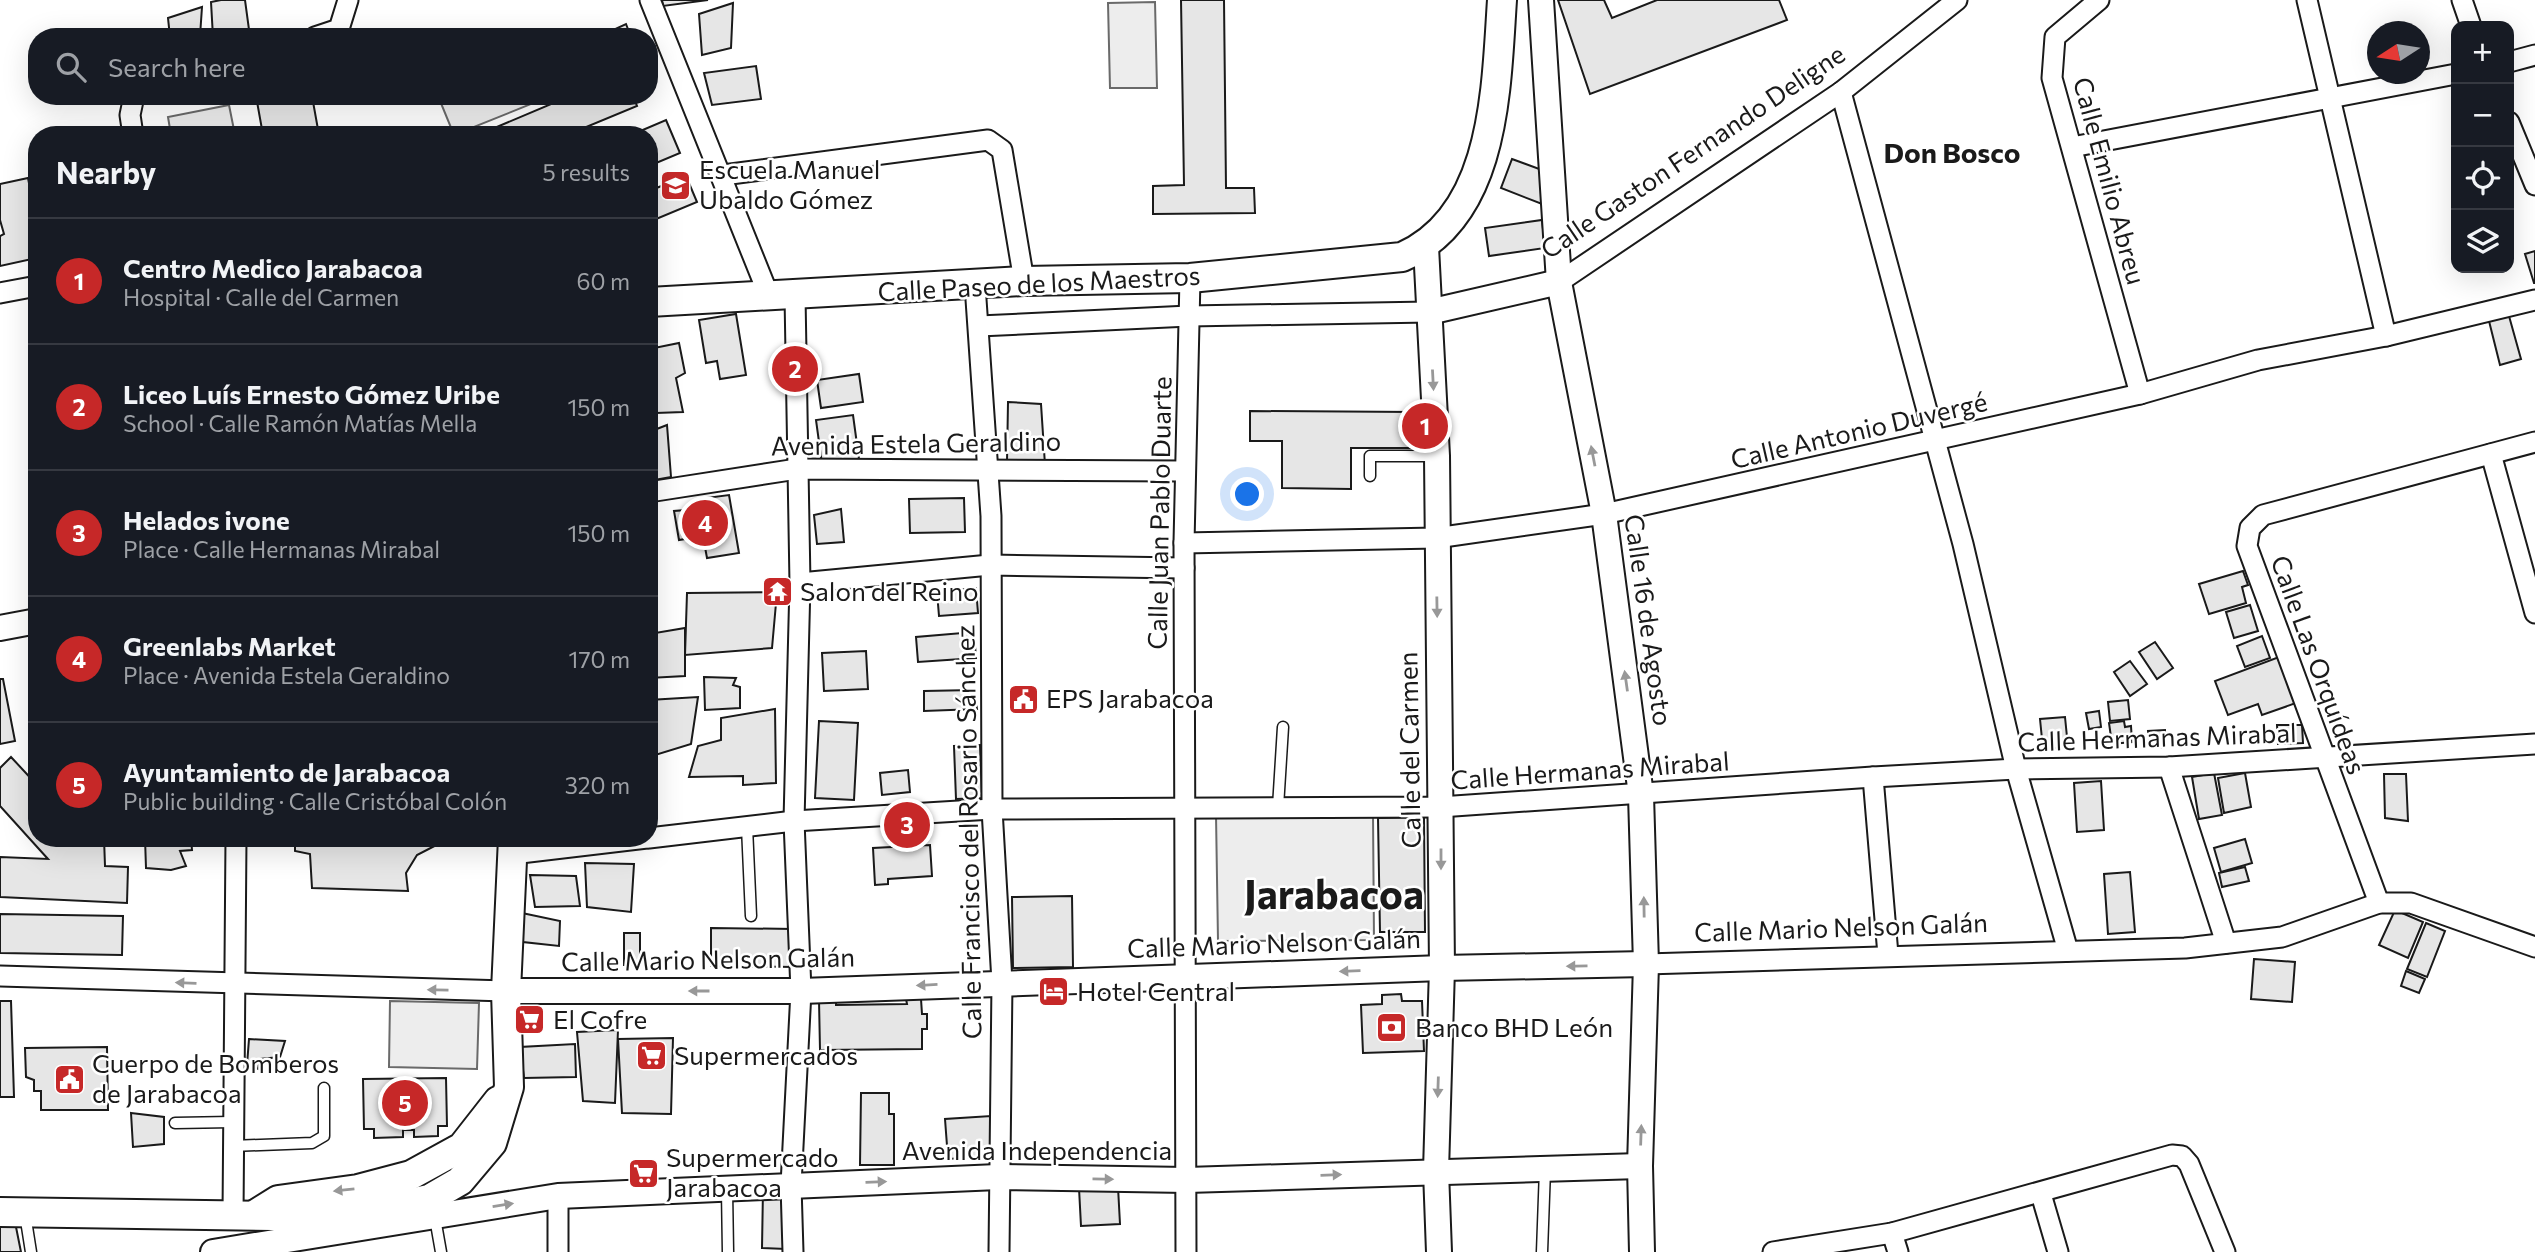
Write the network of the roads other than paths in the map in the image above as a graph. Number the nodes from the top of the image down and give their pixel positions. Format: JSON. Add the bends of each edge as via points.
{"nodes":[{"id":1,"x":348,"y":0,"type":"edge"},
{"id":2,"x":650,"y":0,"type":"edge"},
{"id":3,"x":1502,"y":0,"type":"edge"},
{"id":4,"x":1541,"y":0,"type":"edge"},
{"id":5,"x":1957,"y":0,"type":"edge"},
{"id":6,"x":2099,"y":0,"type":"edge"},
{"id":7,"x":2306,"y":0,"type":"edge"},
{"id":8,"x":2462,"y":0,"type":"edge"},
{"id":9,"x":2469,"y":21,"type":"edge"},
{"id":10,"x":339,"y":28,"type":"edge"},
{"id":11,"x":2535,"y":55,"type":"edge"},
{"id":12,"x":2514,"y":61,"type":"edge"},
{"id":13,"x":2451,"y":75,"type":"edge"},
{"id":14,"x":1841,"y":92,"type":"junction"},
{"id":15,"x":2330,"y":100,"type":"junction"},
{"id":16,"x":132,"y":105,"type":"edge"},
{"id":17,"x":132,"y":126,"type":"edge"},
{"id":18,"x":2514,"y":133,"type":"edge"},
{"id":19,"x":2072,"y":147,"type":"junction"},
{"id":20,"x":723,"y":175,"type":"junction"},
{"id":21,"x":2533,"y":176,"type":"edge"},
{"id":22,"x":1426,"y":247,"type":"junction"},
{"id":23,"x":1190,"y":278,"type":"junction"},
{"id":24,"x":1024,"y":281,"type":"junction"},
{"id":25,"x":1559,"y":282,"type":"junction"},
{"id":26,"x":975,"y":285,"type":"junction"},
{"id":27,"x":28,"y":288,"type":"edge"},
{"id":28,"x":0,"y":293,"type":"edge"},
{"id":29,"x":782,"y":296,"type":"junction"},
{"id":30,"x":2535,"y":300,"type":"edge"},
{"id":31,"x":658,"y":302,"type":"edge"},
{"id":32,"x":1429,"y":312,"type":"junction"},
{"id":33,"x":1189,"y":316,"type":"junction"},
{"id":34,"x":979,"y":326,"type":"junction"},
{"id":35,"x":2386,"y":336,"type":"junction"},
{"id":36,"x":2140,"y":394,"type":"junction"},
{"id":37,"x":1936,"y":441,"type":"junction"},
{"id":38,"x":2535,"y":442,"type":"edge"},
{"id":39,"x":2491,"y":454,"type":"junction"},
{"id":40,"x":1437,"y":456,"type":"junction"},
{"id":41,"x":797,"y":469,"type":"junction"},
{"id":42,"x":988,"y":471,"type":"junction"},
{"id":43,"x":1185,"y":471,"type":"junction"},
{"id":44,"x":1370,"y":476,"type":"dead end"},
{"id":45,"x":658,"y":491,"type":"edge"},
{"id":46,"x":1604,"y":514,"type":"junction"},
{"id":47,"x":1436,"y":538,"type":"junction"},
{"id":48,"x":1184,"y":543,"type":"junction"},
{"id":49,"x":990,"y":565,"type":"junction"},
{"id":50,"x":1184,"y":568,"type":"junction"},
{"id":51,"x":800,"y":583,"type":"junction"},
{"id":52,"x":2535,"y":613,"type":"edge"},
{"id":53,"x":28,"y":623,"type":"edge"},
{"id":54,"x":0,"y":628,"type":"edge"},
{"id":55,"x":1283,"y":727,"type":"dead end"},
{"id":56,"x":2535,"y":744,"type":"edge"},
{"id":57,"x":2322,"y":757,"type":"junction"},
{"id":58,"x":2169,"y":767,"type":"junction"},
{"id":59,"x":2016,"y":769,"type":"junction"},
{"id":60,"x":1873,"y":777,"type":"junction"},
{"id":61,"x":1641,"y":795,"type":"junction"},
{"id":62,"x":1278,"y":807,"type":"junction"},
{"id":63,"x":1440,"y":807,"type":"junction"},
{"id":64,"x":1185,"y":808,"type":"junction"},
{"id":65,"x":992,"y":809,"type":"junction"},
{"id":66,"x":794,"y":821,"type":"junction"},
{"id":67,"x":747,"y":827,"type":"junction"},
{"id":68,"x":658,"y":837,"type":"edge"},
{"id":69,"x":236,"y":847,"type":"edge"},
{"id":70,"x":513,"y":847,"type":"edge"},
{"id":71,"x":2379,"y":903,"type":"junction"},
{"id":72,"x":751,"y":916,"type":"dead end"},
{"id":73,"x":2226,"y":943,"type":"junction"},
{"id":74,"x":2535,"y":947,"type":"edge"},
{"id":75,"x":2068,"y":951,"type":"junction"},
{"id":76,"x":1888,"y":955,"type":"junction"},
{"id":77,"x":1646,"y":964,"type":"junction"},
{"id":78,"x":1442,"y":968,"type":"junction"},
{"id":79,"x":0,"y":976,"type":"edge"},
{"id":80,"x":1188,"y":976,"type":"junction"},
{"id":81,"x":1002,"y":982,"type":"junction"},
{"id":82,"x":236,"y":985,"type":"junction"},
{"id":83,"x":801,"y":990,"type":"junction"},
{"id":84,"x":506,"y":991,"type":"junction"},
{"id":85,"x":324,"y":1088,"type":"dead end"},
{"id":86,"x":232,"y":1122,"type":"junction"},
{"id":87,"x":174,"y":1123,"type":"dead end"},
{"id":88,"x":232,"y":1146,"type":"junction"},
{"id":89,"x":1640,"y":1166,"type":"junction"},
{"id":90,"x":1545,"y":1168,"type":"junction"},
{"id":91,"x":1436,"y":1171,"type":"junction"},
{"id":92,"x":998,"y":1177,"type":"junction"},
{"id":93,"x":1186,"y":1180,"type":"junction"},
{"id":94,"x":791,"y":1185,"type":"junction"},
{"id":95,"x":727,"y":1188,"type":"junction"},
{"id":96,"x":423,"y":1193,"type":"junction"},
{"id":97,"x":2040,"y":1194,"type":"junction"},
{"id":98,"x":558,"y":1196,"type":"junction"},
{"id":99,"x":12,"y":1212,"type":"edge"},
{"id":100,"x":243,"y":1216,"type":"junction"},
{"id":101,"x":1895,"y":1242,"type":"edge"},
{"id":102,"x":31,"y":1252,"type":"edge"},
{"id":103,"x":213,"y":1252,"type":"edge"},
{"id":104,"x":441,"y":1252,"type":"edge"},
{"id":105,"x":558,"y":1252,"type":"edge"},
{"id":106,"x":728,"y":1252,"type":"edge"},
{"id":107,"x":793,"y":1252,"type":"edge"},
{"id":108,"x":999,"y":1252,"type":"edge"},
{"id":109,"x":1186,"y":1252,"type":"edge"},
{"id":110,"x":1439,"y":1252,"type":"edge"},
{"id":111,"x":1542,"y":1252,"type":"edge"},
{"id":112,"x":1642,"y":1252,"type":"edge"},
{"id":113,"x":1773,"y":1252,"type":"edge"},
{"id":114,"x":2058,"y":1252,"type":"edge"},
{"id":115,"x":2225,"y":1252,"type":"edge"}],
"edges":[{"from":1,"to":10,"type":"street"},
{"from":2,"to":20,"type":"street"},
{"from":3,"to":22,"type":"main road","via":[[1496,93],[1479,169],[1458,212]]},
{"from":4,"to":25,"type":"street","name":"Calle 16 de Agosto"},
{"from":5,"to":14,"type":"street","name":"Calle Gaston Fernando Deligne"},
{"from":6,"to":19,"type":"street","name":"Calle Emilio Abreu","via":[[2055,37],[2052,78]]},
{"from":7,"to":15,"type":"street"},
{"from":8,"to":9,"type":"street"},
{"from":11,"to":12,"type":"street"},
{"from":13,"to":15,"type":"street"},
{"from":14,"to":25,"type":"street","name":"Calle Gaston Fernando Deligne"},
{"from":14,"to":37,"type":"street"},
{"from":15,"to":19,"type":"street"},
{"from":15,"to":35,"type":"street"},
{"from":16,"to":17,"type":"street"},
{"from":18,"to":21,"type":"street"},
{"from":19,"to":36,"type":"street","name":"Calle Emilio Abreu"},
{"from":20,"to":24,"type":"street","via":[[988,140],[1002,150]]},
{"from":20,"to":29,"type":"street"},
{"from":22,"to":23,"type":"main road","name":"Calle Paseo de los Maestros","via":[[1380,262]]},
{"from":22,"to":32,"type":"street","name":"Calle del Carmen"},
{"from":23,"to":24,"type":"main road","name":"Calle Paseo de los Maestros"},
{"from":23,"to":33,"type":"street","name":"Calle Juan Pablo Duarte"},
{"from":24,"to":26,"type":"main road","name":"Calle Paseo de los Maestros"},
{"from":25,"to":32,"type":"street","name":"Calle Gaston Fernando Deligne"},
{"from":46,"to":25,"type":"street","name":"Calle 16 de Agosto","one_way":true},
{"from":26,"to":29,"type":"main road","name":"Calle Paseo de los Maestros"},
{"from":26,"to":34,"type":"street","name":"Calle Francisco del Rosario Sánchez"},
{"from":27,"to":28,"type":"street"},
{"from":29,"to":31,"type":"main road","name":"Calle Paseo de los Maestros"},
{"from":29,"to":41,"type":"street"},
{"from":30,"to":35,"type":"street","name":"Calle Antonio Duvergé"},
{"from":32,"to":33,"type":"street","name":"Calle Gaston Fernando Deligne"},
{"from":32,"to":40,"type":"street","name":"Calle del Carmen","one_way":true},
{"from":33,"to":34,"type":"street","name":"Calle Gaston Fernando Deligne"},
{"from":33,"to":43,"type":"street","name":"Calle Juan Pablo Duarte"},
{"from":34,"to":42,"type":"street","name":"Calle Francisco del Rosario Sánchez"},
{"from":35,"to":36,"type":"street","name":"Calle Antonio Duvergé","via":[[2258,360]]},
{"from":36,"to":37,"type":"street","name":"Calle Antonio Duvergé"},
{"from":37,"to":46,"type":"street","name":"Calle Antonio Duvergé"},
{"from":37,"to":59,"type":"street"},
{"from":38,"to":39,"type":"street","name":"Calle Las Orquídeas"},
{"from":39,"to":52,"type":"street"},
{"from":39,"to":57,"type":"street","name":"Calle Las Orquídeas","via":[[2263,515],[2250,528],[2247,546]]},
{"from":40,"to":44,"type":"lane","via":[[1370,456]]},
{"from":40,"to":47,"type":"street","name":"Calle del Carmen"},
{"from":41,"to":42,"type":"street","name":"Avenida Estela Geraldino"},
{"from":41,"to":45,"type":"street","name":"Avenida Estela Geraldino"},
{"from":41,"to":51,"type":"street"},
{"from":42,"to":43,"type":"street","name":"Avenida Estela Geraldino"},
{"from":42,"to":49,"type":"street","name":"Calle Francisco del Rosario Sánchez"},
{"from":43,"to":48,"type":"street","name":"Calle Juan Pablo Duarte"},
{"from":46,"to":47,"type":"street","name":"Calle Antonio Duvergé"},
{"from":61,"to":46,"type":"street","name":"Calle 16 de Agosto","one_way":true},
{"from":47,"to":48,"type":"street","name":"Calle Antonio Duvergé"},
{"from":47,"to":63,"type":"street","name":"Calle del Carmen","one_way":true},
{"from":48,"to":50,"type":"street","name":"Calle Juan Pablo Duarte"},
{"from":49,"to":50,"type":"street"},
{"from":49,"to":51,"type":"street"},
{"from":49,"to":65,"type":"street","name":"Calle Francisco del Rosario Sánchez"},
{"from":50,"to":64,"type":"street","name":"Calle Juan Pablo Duarte"},
{"from":51,"to":66,"type":"street"},
{"from":53,"to":54,"type":"street"},
{"from":55,"to":62,"type":"lane"},
{"from":56,"to":57,"type":"street","name":"Calle Hermanas Mirabal"},
{"from":57,"to":58,"type":"street","name":"Calle Hermanas Mirabal"},
{"from":57,"to":71,"type":"street","name":"Calle Las Orquídeas"},
{"from":58,"to":59,"type":"street","name":"Calle Hermanas Mirabal"},
{"from":58,"to":73,"type":"street"},
{"from":59,"to":60,"type":"street","name":"Calle Hermanas Mirabal"},
{"from":59,"to":75,"type":"street"},
{"from":60,"to":61,"type":"street","name":"Calle Hermanas Mirabal"},
{"from":60,"to":76,"type":"street"},
{"from":61,"to":63,"type":"street","name":"Calle Hermanas Mirabal"},
{"from":77,"to":61,"type":"street","name":"Calle 16 de Agosto","one_way":true},
{"from":62,"to":63,"type":"street","name":"Calle Hermanas Mirabal"},
{"from":62,"to":64,"type":"street","name":"Calle Hermanas Mirabal"},
{"from":63,"to":78,"type":"street","name":"Calle del Carmen","one_way":true},
{"from":64,"to":65,"type":"street","name":"Calle Hermanas Mirabal"},
{"from":64,"to":80,"type":"street","name":"Calle Juan Pablo Duarte"},
{"from":65,"to":66,"type":"street","name":"Calle Hermanas Mirabal"},
{"from":65,"to":81,"type":"street","name":"Calle Francisco del Rosario Sánchez"},
{"from":66,"to":67,"type":"street","name":"Calle Hermanas Mirabal"},
{"from":66,"to":83,"type":"street"},
{"from":67,"to":68,"type":"street","name":"Calle Hermanas Mirabal"},
{"from":67,"to":72,"type":"lane"},
{"from":69,"to":82,"type":"street"},
{"from":70,"to":84,"type":"main road"},
{"from":71,"to":73,"type":"street","name":"Calle Mario Nelson Galán","via":[[2301,933]]},
{"from":71,"to":74,"type":"street","name":"Calle Mario Nelson Galán","via":[[2411,903]]},
{"from":73,"to":75,"type":"street","name":"Calle Mario Nelson Galán"},
{"from":75,"to":76,"type":"street","name":"Calle Mario Nelson Galán"},
{"from":76,"to":77,"type":"street","name":"Calle Mario Nelson Galán"},
{"from":77,"to":78,"type":"street","name":"Calle Mario Nelson Galán","one_way":true},
{"from":89,"to":77,"type":"street","name":"Calle 16 de Agosto","one_way":true},
{"from":78,"to":80,"type":"street","name":"Calle Mario Nelson Galán","one_way":true},
{"from":78,"to":91,"type":"street","name":"Calle del Carmen","one_way":true},
{"from":82,"to":79,"type":"street","name":"Calle Mario Nelson Galán","one_way":true},
{"from":80,"to":81,"type":"street","name":"Calle Mario Nelson Galán"},
{"from":80,"to":93,"type":"street","name":"Calle Juan Pablo Duarte"},
{"from":81,"to":83,"type":"street","name":"Calle Mario Nelson Galán","one_way":true},
{"from":81,"to":92,"type":"street","name":"Calle Francisco del Rosario Sánchez"},
{"from":84,"to":82,"type":"street","name":"Calle Mario Nelson Galán","one_way":true},
{"from":82,"to":86,"type":"street"},
{"from":83,"to":84,"type":"street","name":"Calle Mario Nelson Galán","one_way":true},
{"from":83,"to":94,"type":"street"},
{"from":84,"to":96,"type":"main road","via":[[509,1087]]},
{"from":85,"to":88,"type":"lane","via":[[324,1136],[312,1143]]},
{"from":86,"to":87,"type":"lane"},
{"from":86,"to":88,"type":"street"},
{"from":88,"to":100,"type":"street"},
{"from":89,"to":90,"type":"street","name":"Avenida Independencia"},
{"from":89,"to":112,"type":"street","name":"Calle 16 de Agosto"},
{"from":90,"to":91,"type":"street","name":"Avenida Independencia"},
{"from":90,"to":111,"type":"lane"},
{"from":93,"to":91,"type":"street","name":"Avenida Independencia","one_way":true},
{"from":91,"to":110,"type":"street","name":"Calle del Carmen"},
{"from":92,"to":93,"type":"street","name":"Avenida Independencia","one_way":true},
{"from":94,"to":92,"type":"street","name":"Avenida Independencia","one_way":true},
{"from":92,"to":108,"type":"street","name":"Calle Francisco del Rosario Sánchez"},
{"from":93,"to":109,"type":"street","name":"Calle Juan Pablo Duarte"},
{"from":94,"to":95,"type":"street","name":"Avenida Independencia"},
{"from":94,"to":107,"type":"street"},
{"from":95,"to":98,"type":"street","name":"Avenida Independencia"},
{"from":95,"to":106,"type":"lane"},
{"from":96,"to":98,"type":"street","name":"Avenida Independencia","one_way":true},
{"from":96,"to":100,"type":"main road","via":[[347,1217]]},
{"from":96,"to":103,"type":"street","name":"Avenida Independencia"},
{"from":96,"to":104,"type":"lane"},
{"from":97,"to":101,"type":"street"},
{"from":97,"to":114,"type":"street"},
{"from":97,"to":115,"type":"street","via":[[2172,1155],[2182,1156]]},
{"from":98,"to":105,"type":"street"},
{"from":99,"to":100,"type":"main road"},
{"from":99,"to":102,"type":"lane"},
{"from":101,"to":113,"type":"street"}]}
